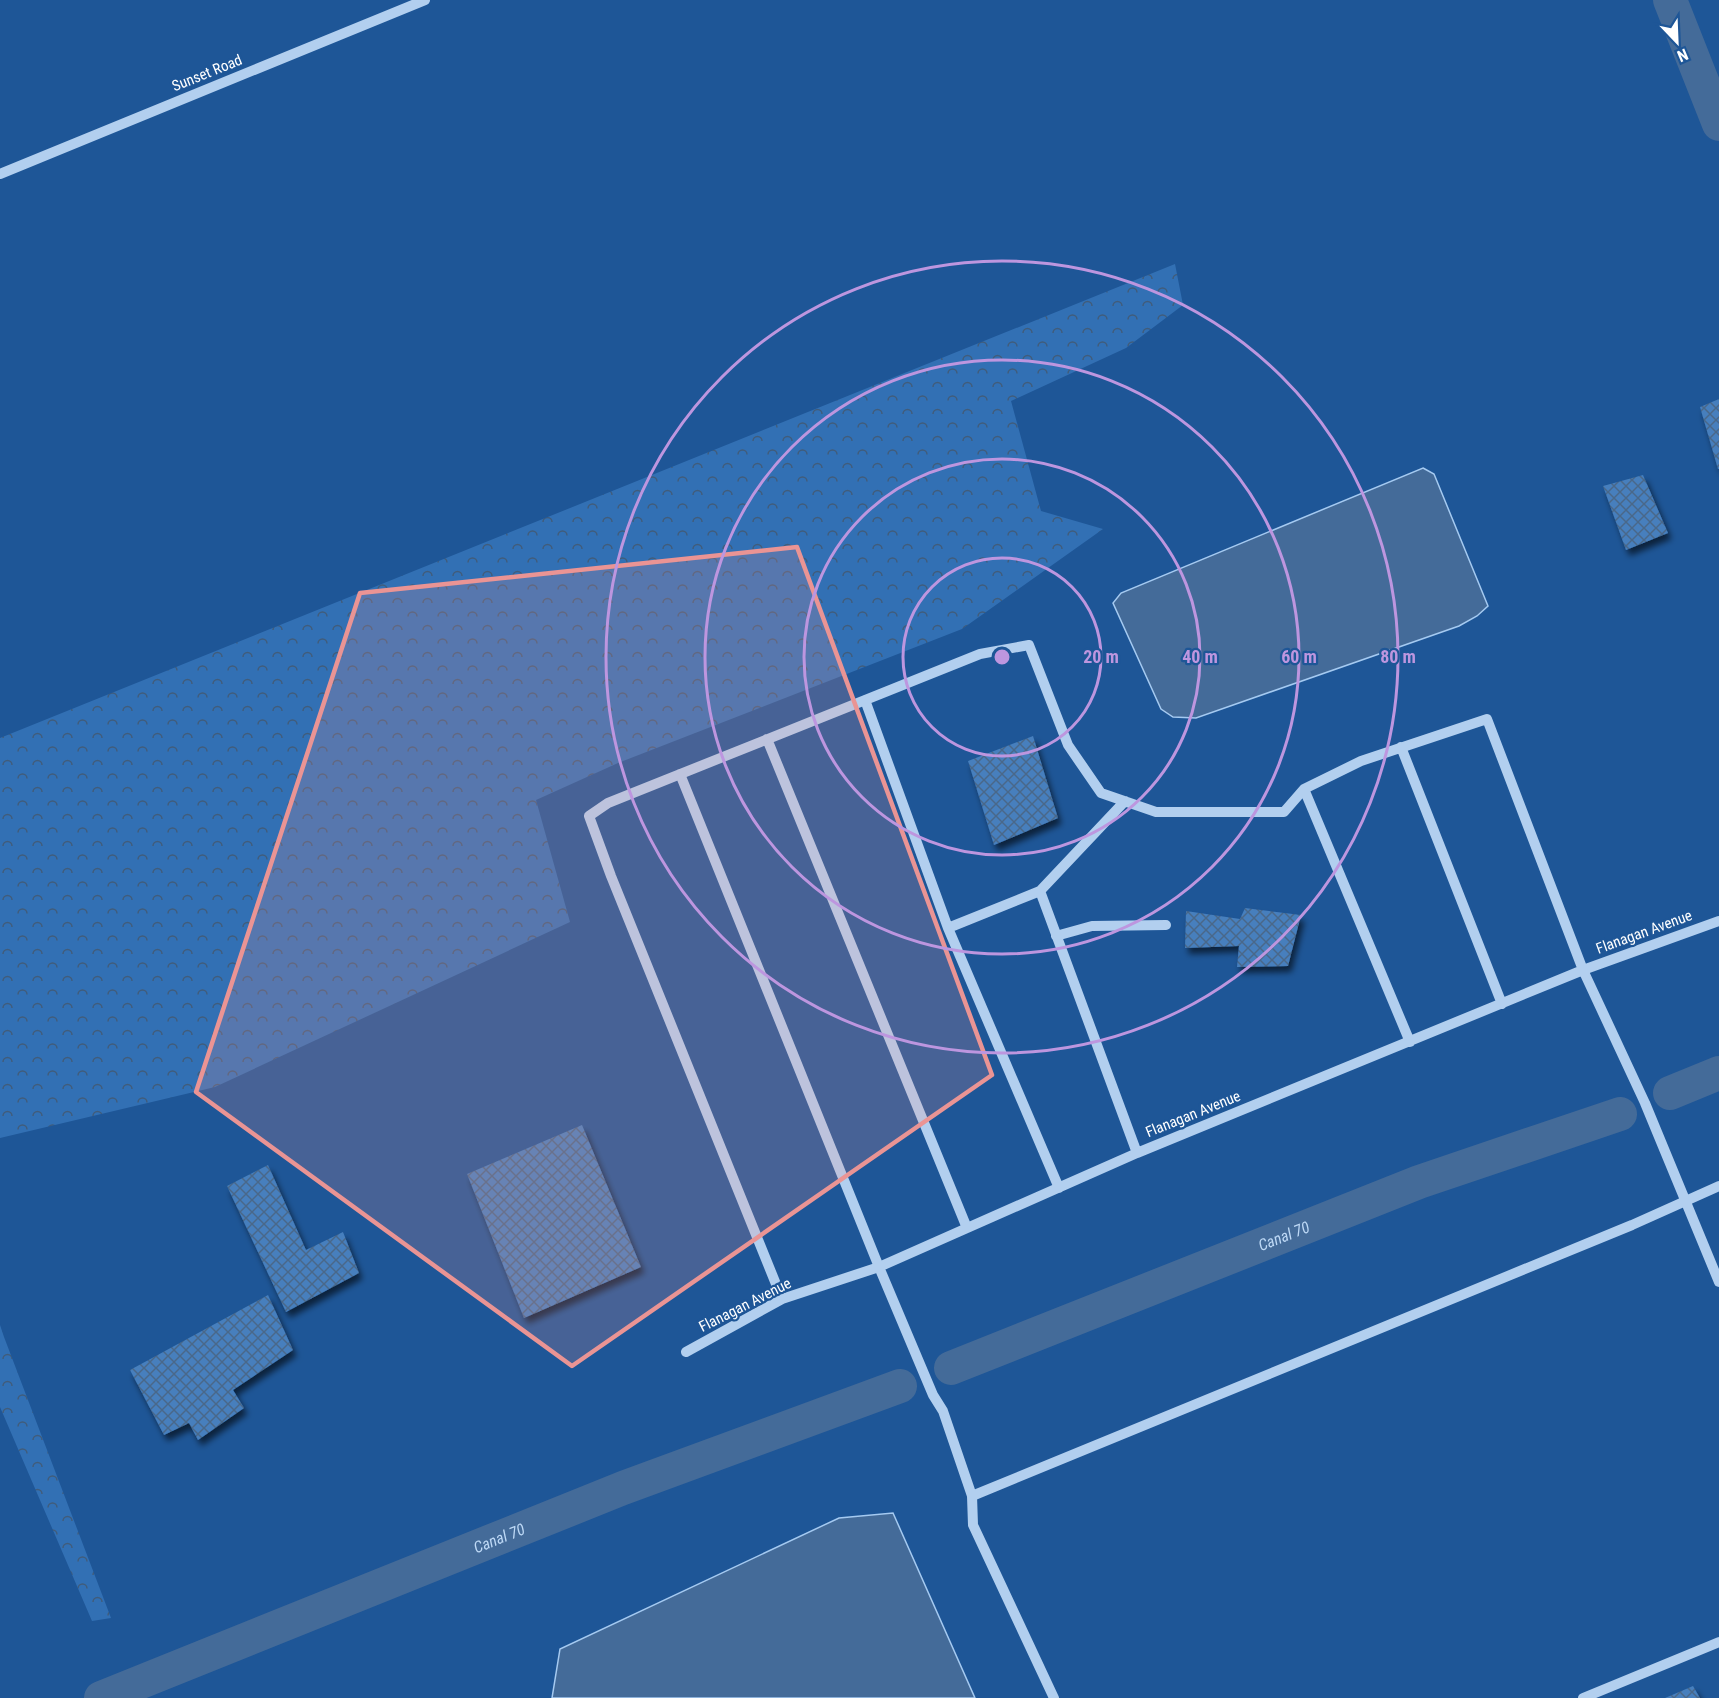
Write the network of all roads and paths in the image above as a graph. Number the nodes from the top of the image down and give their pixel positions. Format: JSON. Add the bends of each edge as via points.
{"nodes":[{"id":1,"x":424,"y":0,"type":"edge"},
{"id":2,"x":0,"y":174,"type":"edge"},
{"id":3,"x":865,"y":700,"type":"junction"},
{"id":4,"x":767,"y":739,"type":"junction"},
{"id":5,"x":1401,"y":747,"type":"junction"},
{"id":6,"x":680,"y":774,"type":"junction"},
{"id":7,"x":1304,"y":789,"type":"junction"},
{"id":8,"x":1125,"y":801,"type":"junction"},
{"id":9,"x":1040,"y":891,"type":"junction"},
{"id":10,"x":1719,"y":921,"type":"edge"},
{"id":11,"x":1166,"y":925,"type":"dead end"},
{"id":12,"x":948,"y":928,"type":"junction"},
{"id":13,"x":1056,"y":936,"type":"junction"},
{"id":14,"x":1583,"y":970,"type":"junction"},
{"id":15,"x":1502,"y":1004,"type":"junction"},
{"id":16,"x":1410,"y":1042,"type":"junction"},
{"id":17,"x":1137,"y":1153,"type":"junction"},
{"id":18,"x":1719,"y":1186,"type":"edge"},
{"id":19,"x":1059,"y":1188,"type":"junction"},
{"id":20,"x":1685,"y":1201,"type":"junction"},
{"id":21,"x":967,"y":1228,"type":"junction"},
{"id":22,"x":879,"y":1267,"type":"junction"},
{"id":23,"x":1719,"y":1282,"type":"edge"},
{"id":24,"x":783,"y":1299,"type":"junction"},
{"id":25,"x":686,"y":1352,"type":"dead end"},
{"id":26,"x":972,"y":1496,"type":"junction"},
{"id":27,"x":1719,"y":1642,"type":"edge"},
{"id":28,"x":1054,"y":1698,"type":"edge"},
{"id":29,"x":1583,"y":1698,"type":"edge"}],
"edges":[{"from":1,"to":2,"type":"street","name":"Sunset Road"},
{"from":3,"to":4,"type":"street"},
{"from":3,"to":8,"type":"street","via":[[981,654],[1029,645],[1068,745],[1101,793]]},
{"from":3,"to":12,"type":"street"},
{"from":4,"to":6,"type":"street"},
{"from":4,"to":21,"type":"street"},
{"from":5,"to":7,"type":"street","via":[[1361,761]]},
{"from":5,"to":14,"type":"street","via":[[1487,718]]},
{"from":5,"to":15,"type":"street"},
{"from":6,"to":22,"type":"street"},
{"from":6,"to":24,"type":"street","via":[[608,803],[589,816]]},
{"from":7,"to":8,"type":"street","via":[[1284,812],[1156,812]]},
{"from":7,"to":16,"type":"street"},
{"from":8,"to":9,"type":"street"},
{"from":9,"to":12,"type":"street"},
{"from":9,"to":13,"type":"street"},
{"from":10,"to":14,"type":"street","name":"Flanagan Avenue"},
{"from":11,"to":13,"type":"street","via":[[1092,926]]},
{"from":12,"to":19,"type":"street"},
{"from":13,"to":17,"type":"street"},
{"from":14,"to":15,"type":"street","name":"Flanagan Avenue"},
{"from":14,"to":20,"type":"street"},
{"from":15,"to":16,"type":"street","name":"Flanagan Avenue"},
{"from":16,"to":17,"type":"street","name":"Flanagan Avenue"},
{"from":17,"to":19,"type":"street","name":"Flanagan Avenue"},
{"from":18,"to":20,"type":"street"},
{"from":19,"to":21,"type":"street","name":"Flanagan Avenue"},
{"from":20,"to":23,"type":"street"},
{"from":20,"to":26,"type":"street"},
{"from":21,"to":22,"type":"street","name":"Flanagan Avenue"},
{"from":22,"to":24,"type":"street","name":"Flanagan Avenue"},
{"from":22,"to":26,"type":"street","via":[[943,1411]]},
{"from":24,"to":25,"type":"street","name":"Flanagan Avenue"},
{"from":26,"to":28,"type":"street","via":[[973,1525]]},
{"from":27,"to":29,"type":"street"}]}
